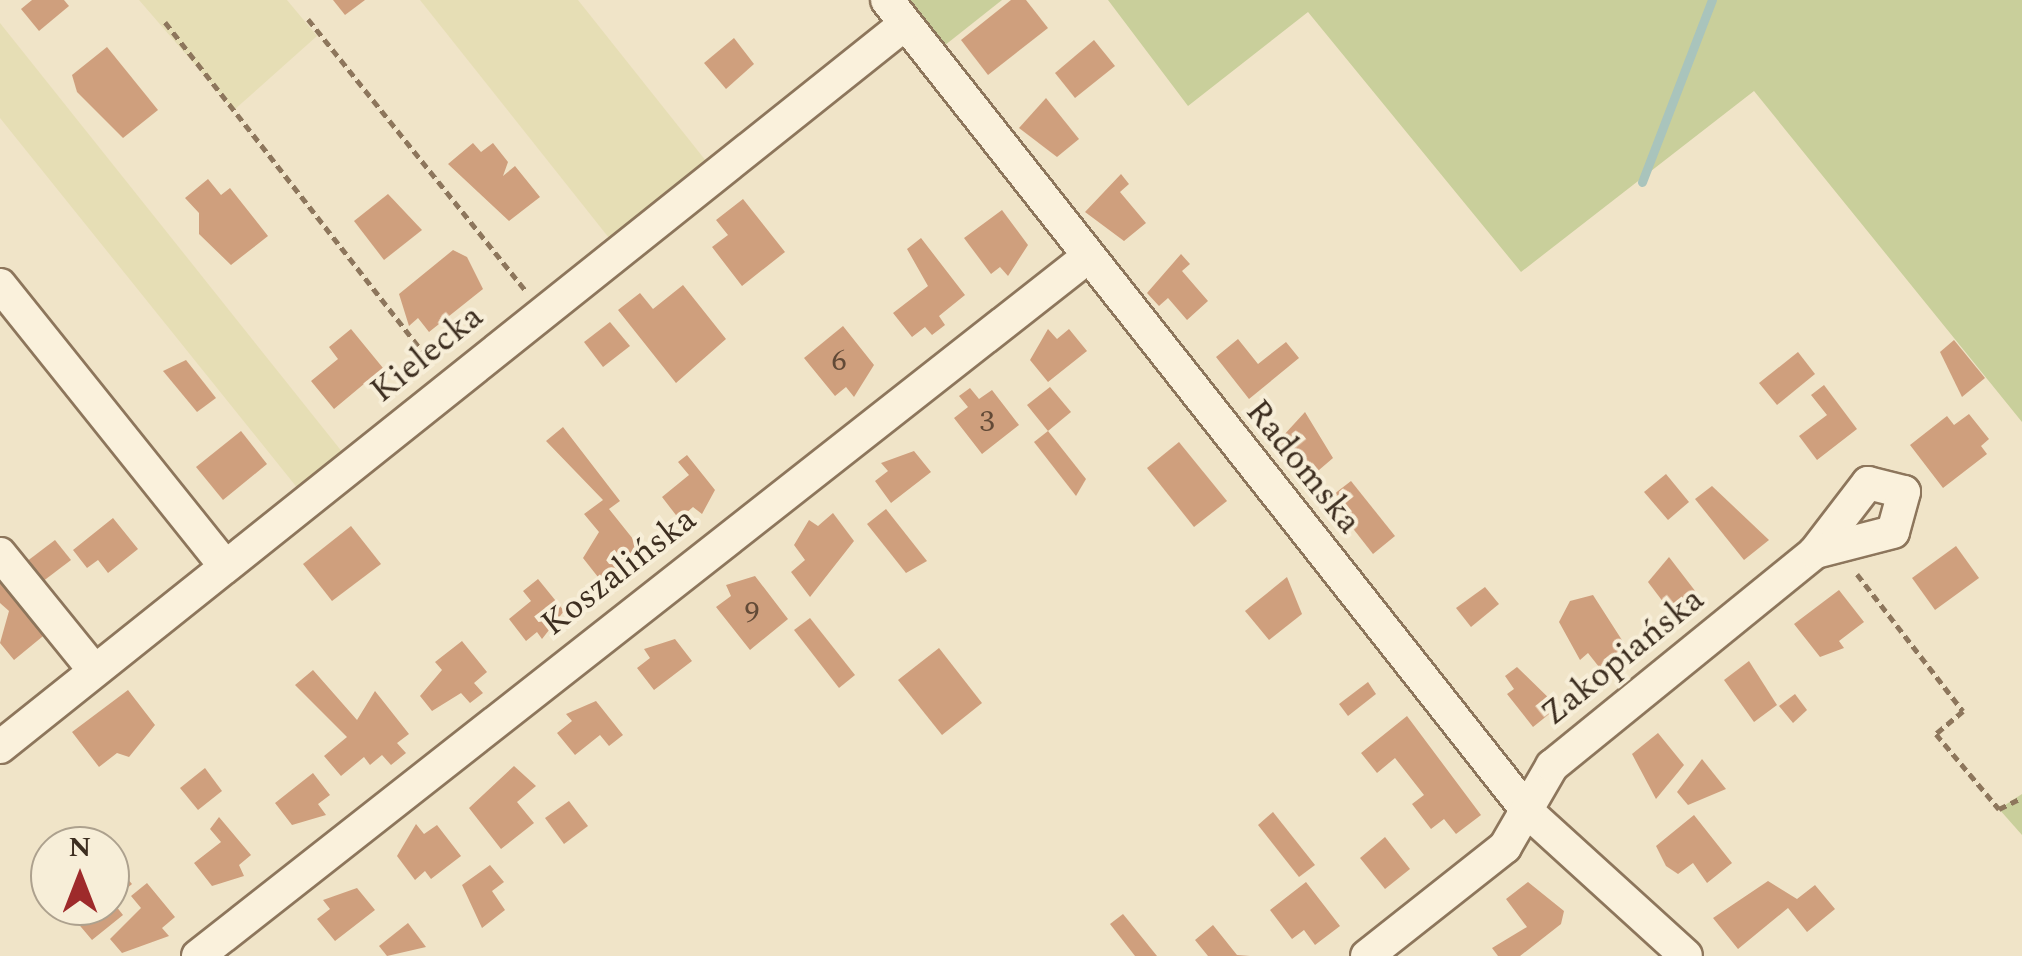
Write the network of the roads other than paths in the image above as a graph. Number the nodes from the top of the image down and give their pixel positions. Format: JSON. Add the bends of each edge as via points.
{"nodes":[{"id":1,"x":896,"y":12,"type":"edge"},
{"id":2,"x":1085,"y":258,"type":"junction"},
{"id":3,"x":0,"y":285,"type":"edge"},
{"id":4,"x":1826,"y":550,"type":"road end"},
{"id":5,"x":0,"y":554,"type":"edge"},
{"id":6,"x":225,"y":566,"type":"junction"},
{"id":7,"x":94,"y":670,"type":"junction"},
{"id":8,"x":0,"y":747,"type":"edge"},
{"id":9,"x":1528,"y":813,"type":"junction"},
{"id":10,"x":200,"y":952,"type":"edge"},
{"id":11,"x":1366,"y":956,"type":"edge"},
{"id":12,"x":1686,"y":956,"type":"edge"}],
"edges":[{"from":1,"to":2,"type":"street","name":"Radomska"},
{"from":1,"to":6,"type":"street","name":"Kielecka","via":[[543,313]]},
{"from":2,"to":9,"type":"street","name":"Radomska"},
{"from":2,"to":10,"type":"street","name":"Koszalińska"},
{"from":3,"to":6,"type":"street"},
{"from":4,"to":9,"type":"street","name":"Zakopiańska","via":[[1552,766]]},
{"from":5,"to":7,"type":"street"},
{"from":6,"to":7,"type":"street","name":"Kielecka"},
{"from":7,"to":8,"type":"street","name":"Kielecka"},
{"from":9,"to":11,"type":"street","name":"Zakopiańska","via":[[1505,847]]},
{"from":9,"to":12,"type":"street","name":"Radomska"}]}
